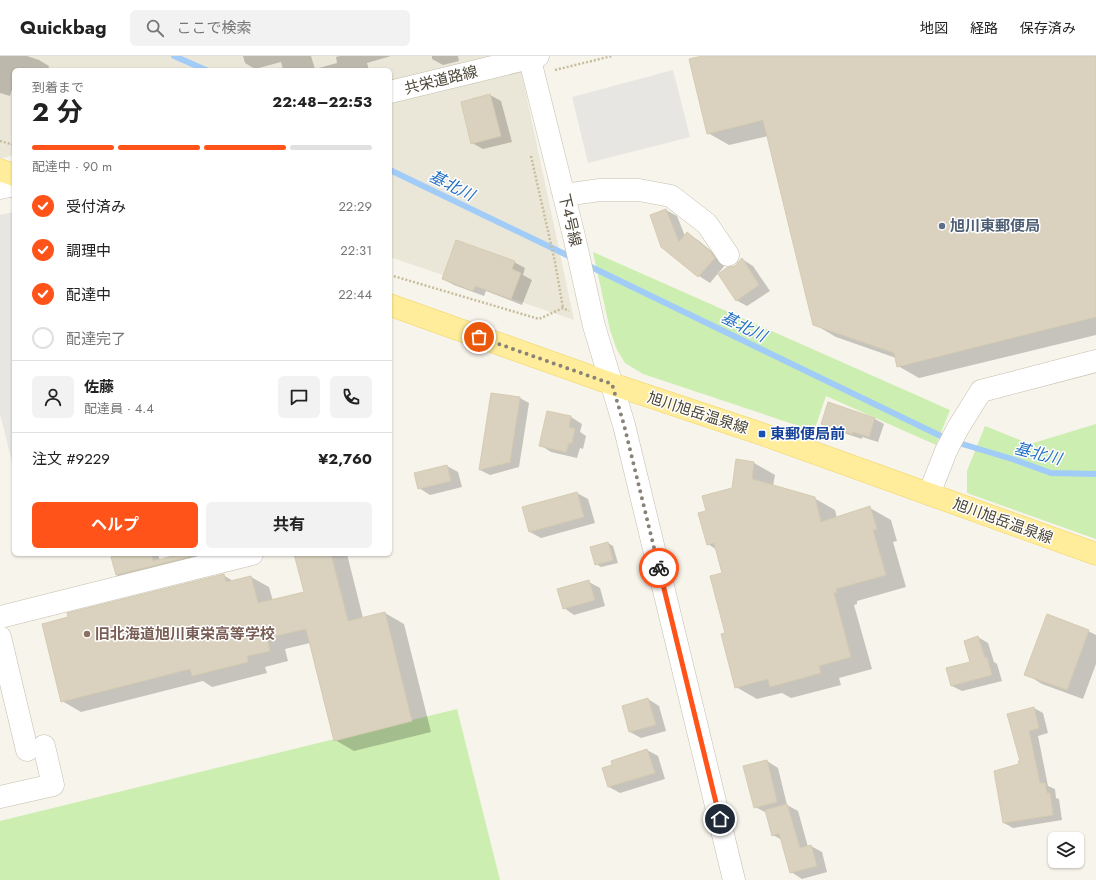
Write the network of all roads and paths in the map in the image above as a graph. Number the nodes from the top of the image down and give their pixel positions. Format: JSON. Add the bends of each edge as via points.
{"nodes":[{"id":1,"x":612,"y":56,"type":"edge"},
{"id":2,"x":532,"y":57,"type":"edge"},
{"id":3,"x":556,"y":70,"type":"dead end"},
{"id":4,"x":392,"y":92,"type":"edge"},
{"id":5,"x":0,"y":141,"type":"edge"},
{"id":6,"x":12,"y":144,"type":"edge"},
{"id":7,"x":0,"y":170,"type":"edge"},
{"id":8,"x":12,"y":174,"type":"edge"},
{"id":9,"x":12,"y":185,"type":"edge"},
{"id":10,"x":0,"y":188,"type":"edge"},
{"id":11,"x":564,"y":195,"type":"junction"},
{"id":12,"x":546,"y":227,"type":"dead end"},
{"id":13,"x":728,"y":255,"type":"dead end"},
{"id":14,"x":392,"y":276,"type":"edge"},
{"id":15,"x":392,"y":306,"type":"edge"},
{"id":16,"x":563,"y":308,"type":"junction"},
{"id":17,"x":594,"y":326,"type":"junction"},
{"id":18,"x":1096,"y":361,"type":"edge"},
{"id":19,"x":612,"y":384,"type":"junction"},
{"id":20,"x":929,"y":494,"type":"junction"},
{"id":21,"x":1096,"y":554,"type":"edge"},
{"id":22,"x":244,"y":556,"type":"edge"},
{"id":23,"x":0,"y":617,"type":"edge"},
{"id":24,"x":0,"y":637,"type":"edge"},
{"id":25,"x":0,"y":797,"type":"edge"},
{"id":26,"x":734,"y":880,"type":"edge"}],
"edges":[{"from":1,"to":3,"type":"path"},
{"from":2,"to":4,"type":"street","name":"共栄道路線"},
{"from":2,"to":11,"type":"street","name":"下4号線"},
{"from":5,"to":6,"type":"path"},
{"from":7,"to":8,"type":"main road"},
{"from":9,"to":10,"type":"street"},
{"from":11,"to":13,"type":"street","via":[[600,190],[639,190],[671,196],[707,224]]},
{"from":11,"to":17,"type":"street","name":"下4号線"},
{"from":12,"to":16,"type":"path"},
{"from":14,"to":16,"type":"path","via":[[539,320]]},
{"from":15,"to":19,"type":"main road","name":"旭川旭岳温泉線"},
{"from":16,"to":17,"type":"path"},
{"from":17,"to":19,"type":"street","name":"下4号線"},
{"from":18,"to":20,"type":"street","via":[[981,391],[946,451]]},
{"from":19,"to":20,"type":"main road","name":"旭川旭岳温泉線"},
{"from":19,"to":26,"type":"street","name":"下4号線"},
{"from":20,"to":21,"type":"main road","name":"旭川旭岳温泉線"},
{"from":22,"to":23,"type":"street"},
{"from":24,"to":25,"type":"street","via":[[36,748],[53,785]]}]}
